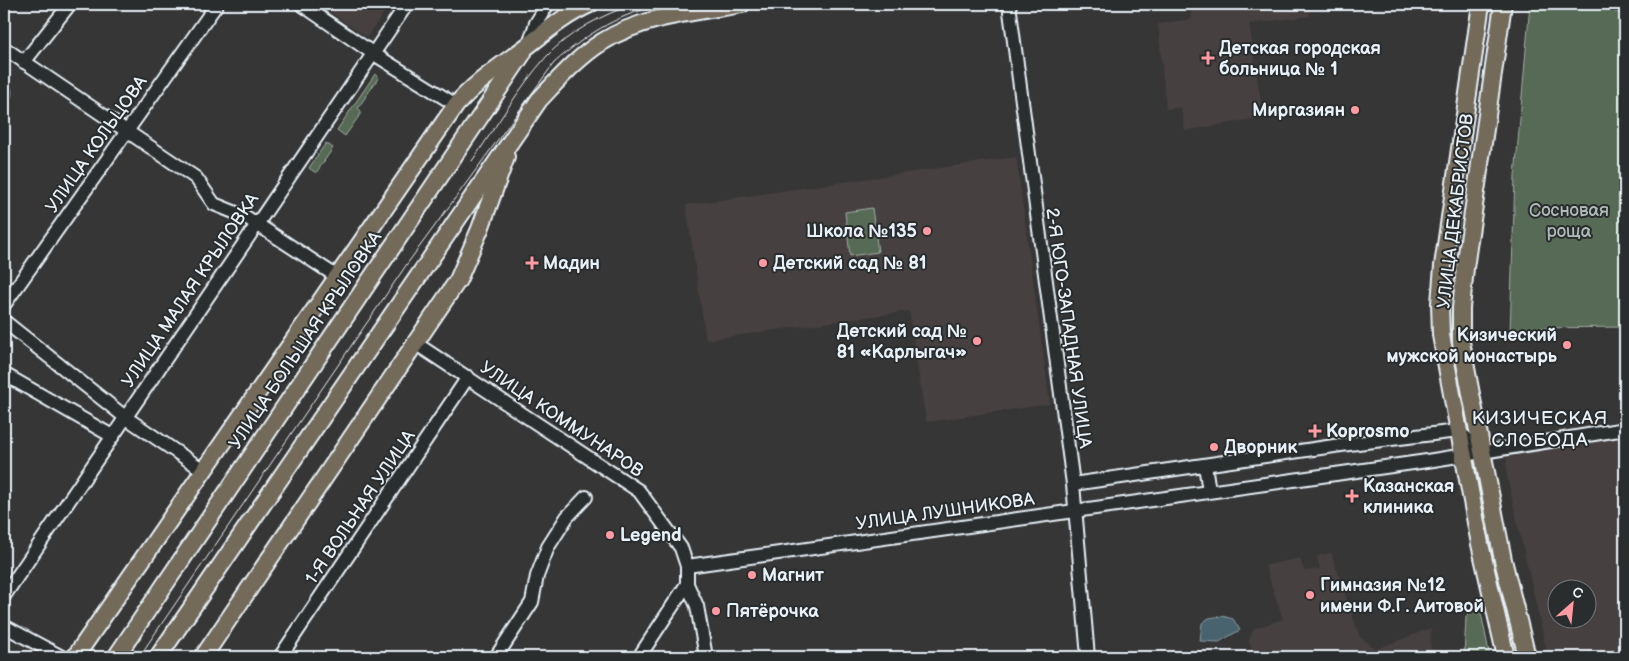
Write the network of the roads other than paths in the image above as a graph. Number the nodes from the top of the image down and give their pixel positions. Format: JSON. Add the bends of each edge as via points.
{"nodes":[{"id":1,"x":70,"y":4,"type":"edge"},
{"id":2,"x":216,"y":4,"type":"edge"},
{"id":3,"x":301,"y":4,"type":"edge"},
{"id":4,"x":407,"y":4,"type":"edge"},
{"id":5,"x":548,"y":4,"type":"edge"},
{"id":6,"x":590,"y":4,"type":"edge"},
{"id":7,"x":742,"y":4,"type":"edge"},
{"id":8,"x":1008,"y":4,"type":"edge"},
{"id":9,"x":1481,"y":4,"type":"edge"},
{"id":10,"x":1503,"y":4,"type":"edge"},
{"id":11,"x":529,"y":45,"type":"junction"},
{"id":12,"x":4,"y":48,"type":"edge"},
{"id":13,"x":374,"y":54,"type":"junction"},
{"id":14,"x":24,"y":62,"type":"junction"},
{"id":15,"x":456,"y":105,"type":"junction"},
{"id":16,"x":127,"y":131,"type":"junction"},
{"id":17,"x":515,"y":134,"type":"junction"},
{"id":18,"x":256,"y":223,"type":"junction"},
{"id":19,"x":336,"y":276,"type":"junction"},
{"id":20,"x":4,"y":305,"type":"edge"},
{"id":21,"x":4,"y":321,"type":"edge"},
{"id":22,"x":416,"y":342,"type":"junction"},
{"id":23,"x":4,"y":374,"type":"edge"},
{"id":24,"x":468,"y":377,"type":"junction"},
{"id":25,"x":125,"y":417,"type":"junction"},
{"id":26,"x":1625,"y":429,"type":"edge"},
{"id":27,"x":1458,"y":431,"type":"junction"},
{"id":28,"x":112,"y":436,"type":"junction"},
{"id":29,"x":1482,"y":452,"type":"junction"},
{"id":30,"x":1462,"y":454,"type":"junction"},
{"id":31,"x":1204,"y":465,"type":"junction"},
{"id":32,"x":202,"y":470,"type":"junction"},
{"id":33,"x":1072,"y":484,"type":"junction"},
{"id":34,"x":1209,"y":491,"type":"junction"},
{"id":35,"x":586,"y":496,"type":"dead end"},
{"id":36,"x":1076,"y":510,"type":"junction"},
{"id":37,"x":687,"y":566,"type":"junction"},
{"id":38,"x":687,"y":584,"type":"junction"},
{"id":39,"x":4,"y":596,"type":"edge"},
{"id":40,"x":4,"y":626,"type":"edge"},
{"id":41,"x":62,"y":657,"type":"edge"},
{"id":42,"x":74,"y":657,"type":"edge"},
{"id":43,"x":116,"y":657,"type":"edge"},
{"id":44,"x":158,"y":657,"type":"edge"},
{"id":45,"x":203,"y":657,"type":"edge"},
{"id":46,"x":280,"y":657,"type":"edge"},
{"id":47,"x":496,"y":657,"type":"edge"},
{"id":48,"x":639,"y":657,"type":"edge"},
{"id":49,"x":706,"y":657,"type":"edge"},
{"id":50,"x":1088,"y":657,"type":"edge"},
{"id":51,"x":1506,"y":657,"type":"edge"},
{"id":52,"x":1527,"y":657,"type":"edge"}],
"edges":[{"from":1,"to":14,"type":"street"},
{"from":2,"to":16,"type":"street","name":"УЛИЦА КОЛЬЦОВА"},
{"from":3,"to":13,"type":"street"},
{"from":4,"to":13,"type":"street","name":"УЛИЦА МАЛАЯ КРЫЛОВКА"},
{"from":5,"to":11,"type":"street","via":[[536,22]]},
{"from":6,"to":11,"type":"main road","via":[[555,24]]},
{"from":7,"to":17,"type":"main road","via":[[661,18],[620,32],[566,72],[539,100]]},
{"from":8,"to":33,"type":"street","name":"2-Я ЮГО-ЗАПАДНАЯ УЛИЦА"},
{"from":9,"to":27,"type":"main road","name":"УЛИЦА ДЕКАБРИСТОВ","via":[[1440,303],[1441,335]]},
{"from":10,"to":29,"type":"main road","name":"УЛИЦА ДЕКАБРИСТОВ","via":[[1461,308],[1461,342]]},
{"from":11,"to":15,"type":"main road","via":[[490,72]]},
{"from":11,"to":43,"type":"main road","name":"УЛИЦА БОЛЬШАЯ КРЫЛОВКА"},
{"from":12,"to":14,"type":"street"},
{"from":13,"to":15,"type":"street"},
{"from":13,"to":18,"type":"street","name":"УЛИЦА МАЛАЯ КРЫЛОВКА"},
{"from":14,"to":16,"type":"street"},
{"from":15,"to":19,"type":"main road"},
{"from":16,"to":18,"type":"street","via":[[196,178],[214,204]]},
{"from":16,"to":20,"type":"street","name":"УЛИЦА КОЛЬЦОВА"},
{"from":17,"to":22,"type":"main road","via":[[464,269]]},
{"from":17,"to":44,"type":"main road"},
{"from":18,"to":19,"type":"street"},
{"from":18,"to":25,"type":"street","name":"УЛИЦА МАЛАЯ КРЫЛОВКА"},
{"from":19,"to":32,"type":"main road"},
{"from":21,"to":25,"type":"street"},
{"from":22,"to":24,"type":"street","name":"УЛИЦА КОММУНАРОВ"},
{"from":22,"to":45,"type":"main road"},
{"from":23,"to":28,"type":"street"},
{"from":24,"to":37,"type":"street","name":"УЛИЦА КОММУНАРОВ","via":[[639,491],[681,548]]},
{"from":24,"to":46,"type":"street","name":"1-Я ВОЛЬНАЯ УЛИЦА"},
{"from":25,"to":28,"type":"street","name":"УЛИЦА МАЛАЯ КРЫЛОВКА"},
{"from":25,"to":32,"type":"street"},
{"from":26,"to":29,"type":"street","name":"УЛИЦА ЛУШНИКОВА"},
{"from":27,"to":29,"type":"street"},
{"from":27,"to":30,"type":"main road","name":"УЛИЦА ДЕКАБРИСТОВ"},
{"from":27,"to":31,"type":"street"},
{"from":28,"to":39,"type":"street","name":"УЛИЦА МАЛАЯ КРЫЛОВКА"},
{"from":29,"to":30,"type":"street","name":"УЛИЦА ЛУШНИКОВА"},
{"from":29,"to":52,"type":"main road","name":"УЛИЦА ДЕКАБРИСТОВ","via":[[1503,560]]},
{"from":30,"to":34,"type":"street","name":"УЛИЦА ЛУШНИКОВА"},
{"from":30,"to":51,"type":"main road","name":"УЛИЦА ДЕКАБРИСТОВ"},
{"from":31,"to":33,"type":"street"},
{"from":31,"to":34,"type":"street"},
{"from":32,"to":42,"type":"main road"},
{"from":33,"to":36,"type":"street","name":"2-Я ЮГО-ЗАПАДНАЯ УЛИЦА"},
{"from":34,"to":36,"type":"street","name":"УЛИЦА ЛУШНИКОВА"},
{"from":35,"to":47,"type":"street","via":[[567,517],[548,547],[532,602]]},
{"from":36,"to":37,"type":"street","name":"УЛИЦА ЛУШНИКОВА"},
{"from":36,"to":50,"type":"street","name":"2-Я ЮГО-ЗАПАДНАЯ УЛИЦА"},
{"from":37,"to":38,"type":"street"},
{"from":38,"to":48,"type":"street"},
{"from":38,"to":49,"type":"street","via":[[697,606]]},
{"from":40,"to":41,"type":"street"}]}
